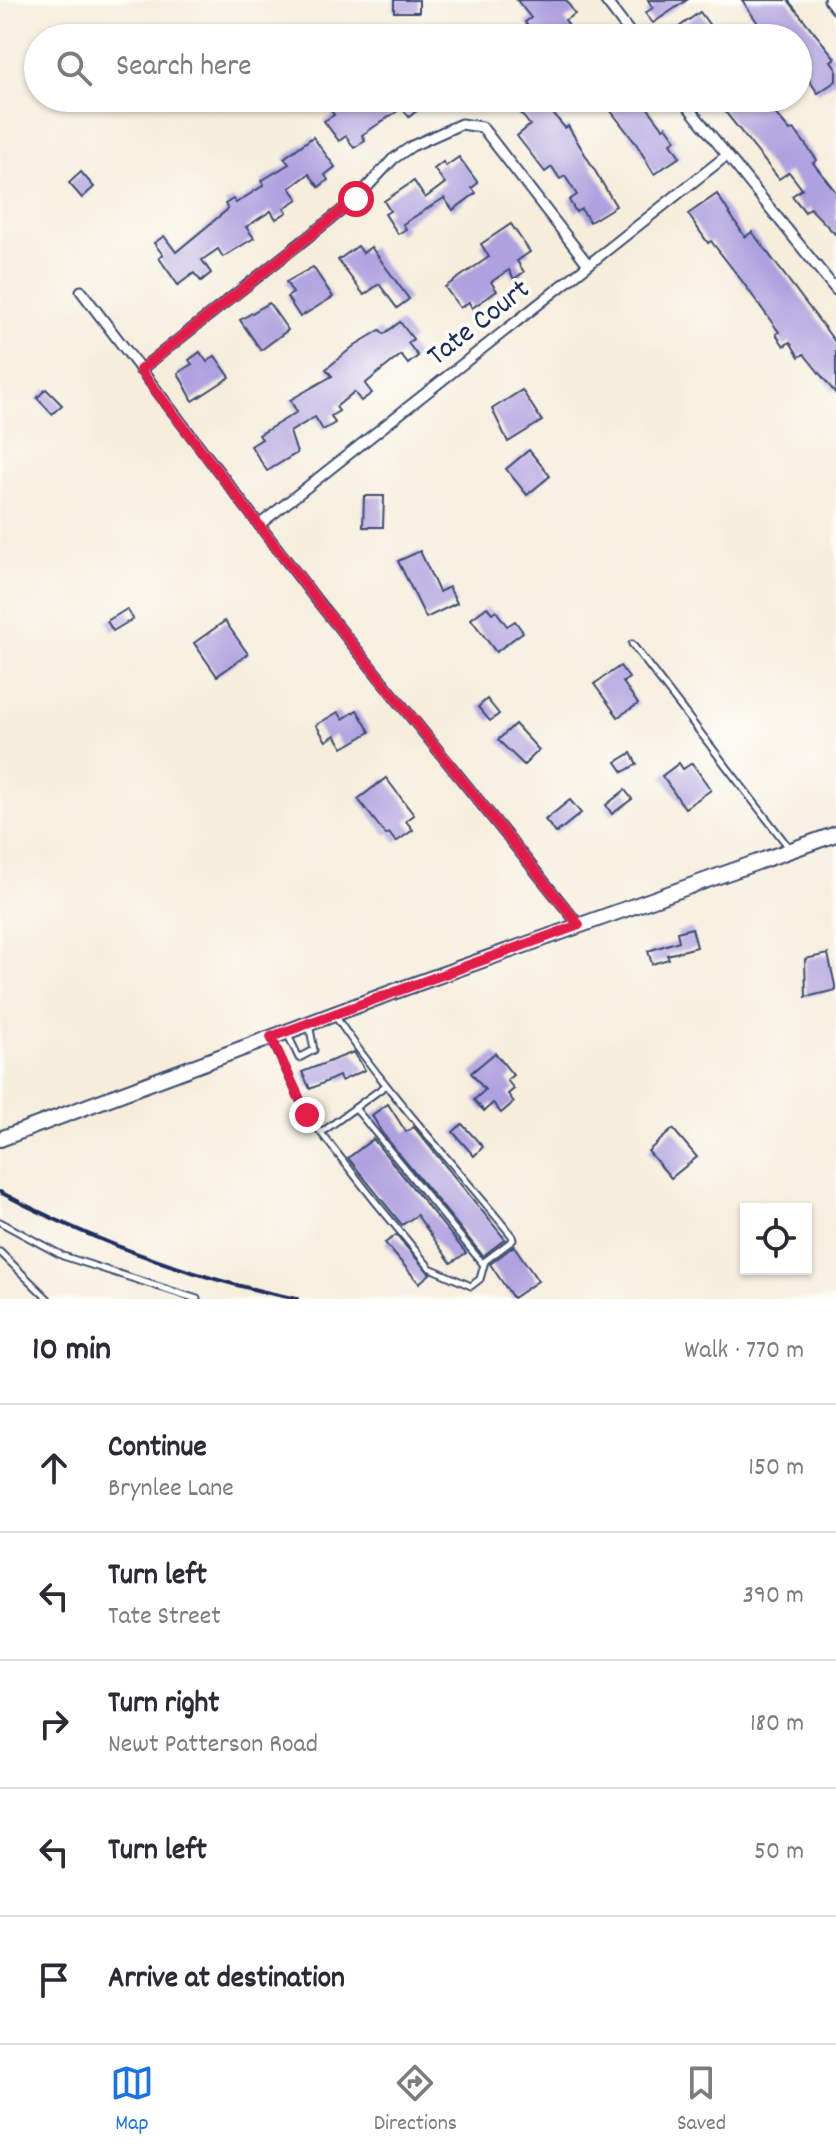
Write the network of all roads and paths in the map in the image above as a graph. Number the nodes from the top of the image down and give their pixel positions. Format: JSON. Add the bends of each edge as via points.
{"nodes":[{"id":1,"x":605,"y":0,"type":"edge"},
{"id":2,"x":829,"y":0,"type":"edge"},
{"id":3,"x":836,"y":9,"type":"edge"},
{"id":4,"x":623,"y":24,"type":"edge"},
{"id":5,"x":692,"y":112,"type":"edge"},
{"id":6,"x":726,"y":156,"type":"junction"},
{"id":7,"x":587,"y":263,"type":"junction"},
{"id":8,"x":836,"y":290,"type":"edge"},
{"id":9,"x":81,"y":291,"type":"dead end"},
{"id":10,"x":140,"y":370,"type":"junction"},
{"id":11,"x":259,"y":525,"type":"junction"},
{"id":12,"x":632,"y":644,"type":"dead end"},
{"id":13,"x":836,"y":834,"type":"edge"},
{"id":14,"x":790,"y":850,"type":"junction"},
{"id":15,"x":579,"y":925,"type":"junction"},
{"id":16,"x":334,"y":1014,"type":"junction"},
{"id":17,"x":309,"y":1023,"type":"junction"},
{"id":18,"x":286,"y":1032,"type":"junction"},
{"id":19,"x":271,"y":1037,"type":"junction"},
{"id":20,"x":385,"y":1086,"type":"junction"},
{"id":21,"x":355,"y":1108,"type":"junction"},
{"id":22,"x":322,"y":1132,"type":"junction"},
{"id":23,"x":0,"y":1139,"type":"edge"},
{"id":24,"x":0,"y":1222,"type":"edge"},
{"id":25,"x":0,"y":1252,"type":"edge"},
{"id":26,"x":484,"y":1265,"type":"junction"},
{"id":27,"x":48,"y":1299,"type":"edge"},
{"id":28,"x":197,"y":1299,"type":"edge"}],
"edges":[{"from":1,"to":4,"type":"street"},
{"from":2,"to":3,"type":"street"},
{"from":5,"to":6,"type":"street"},
{"from":6,"to":7,"type":"street","name":"Tate Court"},
{"from":6,"to":8,"type":"street"},
{"from":7,"to":10,"type":"street","via":[[482,127],[461,124],[393,159],[356,199]]},
{"from":7,"to":11,"type":"street","name":"Tate Court"},
{"from":9,"to":10,"type":"street"},
{"from":10,"to":11,"type":"street"},
{"from":11,"to":15,"type":"street"},
{"from":12,"to":14,"type":"lane"},
{"from":13,"to":14,"type":"street"},
{"from":14,"to":15,"type":"street"},
{"from":15,"to":16,"type":"street"},
{"from":16,"to":17,"type":"street"},
{"from":16,"to":20,"type":"lane"},
{"from":17,"to":18,"type":"street"},
{"from":17,"to":18,"type":"lane","via":[[314,1050],[299,1058]]},
{"from":18,"to":19,"type":"street"},
{"from":19,"to":22,"type":"lane","via":[[294,1093]]},
{"from":19,"to":23,"type":"street"},
{"from":20,"to":21,"type":"lane"},
{"from":20,"to":26,"type":"lane","via":[[512,1236]]},
{"from":21,"to":22,"type":"lane"},
{"from":21,"to":26,"type":"lane"},
{"from":22,"to":26,"type":"lane","via":[[430,1268],[471,1286]]},
{"from":24,"to":28,"type":"lane","via":[[63,1256]]},
{"from":25,"to":27,"type":"lane"}]}
